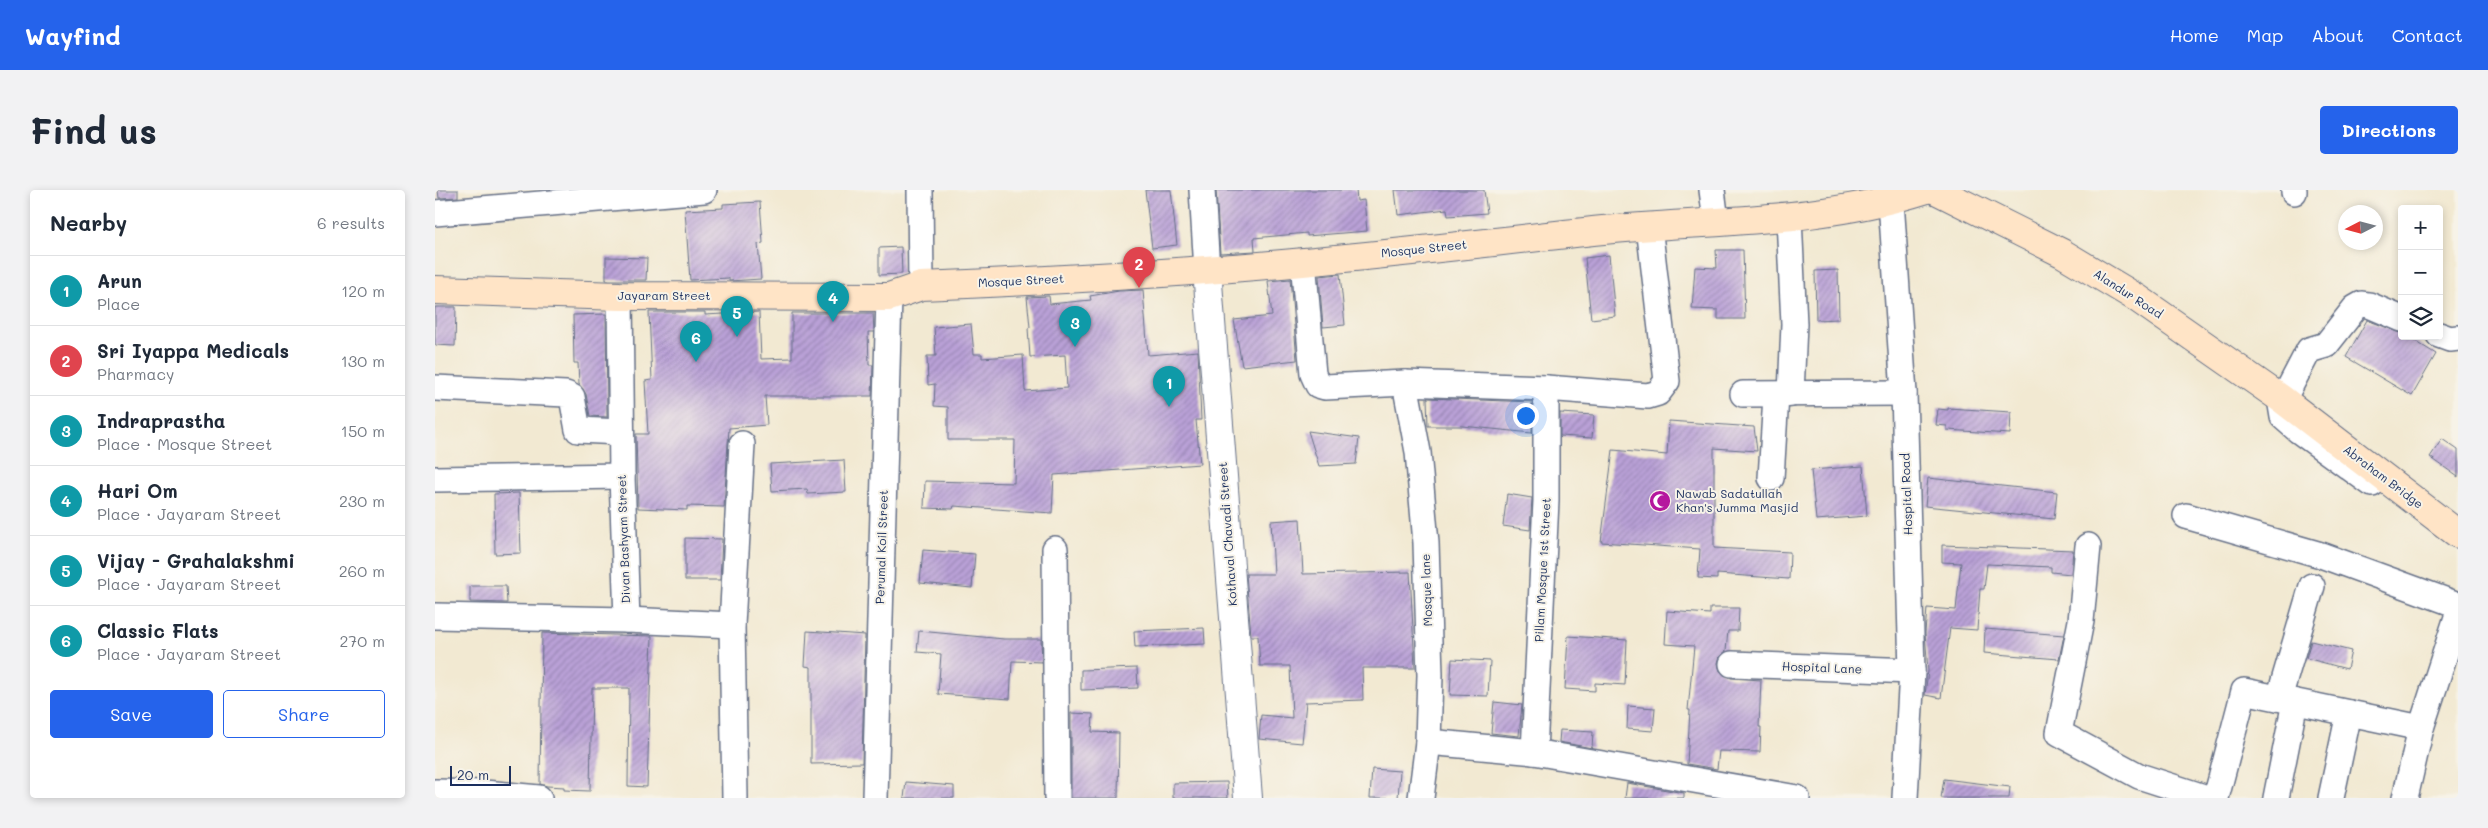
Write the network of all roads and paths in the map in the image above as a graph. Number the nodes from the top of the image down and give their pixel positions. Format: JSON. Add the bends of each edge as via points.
{"nodes":[{"id":1,"x":705,"y":190,"type":"edge"},
{"id":2,"x":920,"y":190,"type":"edge"},
{"id":3,"x":1202,"y":190,"type":"edge"},
{"id":4,"x":1712,"y":190,"type":"edge"},
{"id":5,"x":1924,"y":190,"type":"edge"},
{"id":6,"x":1936,"y":190,"type":"edge"},
{"id":7,"x":1891,"y":195,"type":"edge"},
{"id":8,"x":435,"y":213,"type":"edge"},
{"id":9,"x":1789,"y":218,"type":"junction"},
{"id":10,"x":1716,"y":221,"type":"junction"},
{"id":11,"x":1649,"y":226,"type":"junction"},
{"id":12,"x":1303,"y":261,"type":"junction"},
{"id":13,"x":1207,"y":270,"type":"junction"},
{"id":14,"x":921,"y":286,"type":"junction"},
{"id":15,"x":435,"y":290,"type":"edge"},
{"id":16,"x":620,"y":296,"type":"junction"},
{"id":17,"x":889,"y":297,"type":"junction"},
{"id":18,"x":2398,"y":317,"type":"edge"},
{"id":19,"x":2443,"y":336,"type":"edge"},
{"id":20,"x":2458,"y":338,"type":"edge"},
{"id":21,"x":1405,"y":383,"type":"junction"},
{"id":22,"x":435,"y":388,"type":"edge"},
{"id":23,"x":1545,"y":388,"type":"junction"},
{"id":24,"x":1903,"y":393,"type":"junction"},
{"id":25,"x":1743,"y":394,"type":"dead end"},
{"id":26,"x":1791,"y":394,"type":"junction"},
{"id":27,"x":2283,"y":400,"type":"junction"},
{"id":28,"x":2307,"y":420,"type":"joint"},
{"id":29,"x":621,"y":432,"type":"junction"},
{"id":30,"x":742,"y":444,"type":"dead end"},
{"id":31,"x":622,"y":476,"type":"junction"},
{"id":32,"x":1771,"y":478,"type":"dead end"},
{"id":33,"x":435,"y":479,"type":"edge"},
{"id":34,"x":2186,"y":516,"type":"dead end"},
{"id":35,"x":2458,"y":534,"type":"edge"},
{"id":36,"x":2458,"y":544,"type":"edge"},
{"id":37,"x":2088,"y":546,"type":"dead end"},
{"id":38,"x":1055,"y":549,"type":"dead end"},
{"id":39,"x":2312,"y":586,"type":"dead end"},
{"id":40,"x":2458,"y":606,"type":"edge"},
{"id":41,"x":2458,"y":614,"type":"edge"},
{"id":42,"x":435,"y":616,"type":"edge"},
{"id":43,"x":627,"y":620,"type":"junction"},
{"id":44,"x":732,"y":626,"type":"junction"},
{"id":45,"x":1732,"y":664,"type":"dead end"},
{"id":46,"x":1913,"y":671,"type":"junction"},
{"id":47,"x":2287,"y":700,"type":"junction"},
{"id":48,"x":2349,"y":713,"type":"junction"},
{"id":49,"x":2421,"y":728,"type":"junction"},
{"id":50,"x":1428,"y":742,"type":"junction"},
{"id":51,"x":1534,"y":752,"type":"junction"},
{"id":52,"x":435,"y":792,"type":"edge"},
{"id":53,"x":539,"y":798,"type":"edge"},
{"id":54,"x":735,"y":798,"type":"edge"},
{"id":55,"x":875,"y":798,"type":"edge"},
{"id":56,"x":1057,"y":798,"type":"edge"},
{"id":57,"x":1248,"y":798,"type":"edge"},
{"id":58,"x":1421,"y":798,"type":"edge"},
{"id":59,"x":1797,"y":798,"type":"edge"},
{"id":60,"x":1905,"y":798,"type":"edge"},
{"id":61,"x":2207,"y":798,"type":"edge"},
{"id":62,"x":2216,"y":798,"type":"edge"},
{"id":63,"x":2276,"y":798,"type":"edge"},
{"id":64,"x":2331,"y":798,"type":"edge"},
{"id":65,"x":2405,"y":798,"type":"edge"}],
"edges":[{"from":1,"to":8,"type":"street"},
{"from":2,"to":14,"type":"street"},
{"from":3,"to":13,"type":"street"},
{"from":4,"to":10,"type":"street"},
{"from":5,"to":7,"type":"main road","name":"Mosque Street"},
{"from":6,"to":27,"type":"main road","name":"Alandur Road","via":[[2062,253],[2137,298]]},
{"from":7,"to":9,"type":"main road","name":"Mosque Street","via":[[1847,210]]},
{"from":7,"to":24,"type":"street","name":"Hospital Road"},
{"from":9,"to":10,"type":"main road","name":"Mosque Street"},
{"from":9,"to":26,"type":"street","via":[[1794,324]]},
{"from":10,"to":11,"type":"main road","name":"Mosque Street"},
{"from":11,"to":12,"type":"main road","name":"Mosque Street"},
{"from":11,"to":23,"type":"street","via":[[1667,381],[1658,393],[1648,396]]},
{"from":12,"to":13,"type":"main road","name":"Mosque Street"},
{"from":12,"to":21,"type":"street","via":[[1314,381],[1325,387]]},
{"from":13,"to":14,"type":"main road","name":"Mosque Street"},
{"from":13,"to":57,"type":"street","name":"Kothaval Chavadi Street"},
{"from":14,"to":17,"type":"main road","name":"Jayaram Street"},
{"from":15,"to":16,"type":"main road","name":"Jayaram Street"},
{"from":16,"to":17,"type":"main road","name":"Jayaram Street"},
{"from":16,"to":29,"type":"street","name":"Divan Bashyam Street"},
{"from":17,"to":55,"type":"street","name":"Perumal Koil Street"},
{"from":18,"to":27,"type":"street","via":[[2369,305],[2355,308],[2326,345],[2309,350]]},
{"from":19,"to":20,"type":"street"},
{"from":21,"to":23,"type":"street"},
{"from":21,"to":50,"type":"street","name":"Mosque lane","via":[[1418,452],[1426,543],[1431,674]]},
{"from":22,"to":29,"type":"street","via":[[566,394],[572,397],[578,430]]},
{"from":23,"to":51,"type":"street","name":"Pillam Mosque 1st Street","via":[[1546,501]]},
{"from":24,"to":26,"type":"street"},
{"from":24,"to":46,"type":"street","name":"Hospital Road"},
{"from":25,"to":26,"type":"street"},
{"from":26,"to":32,"type":"street","via":[[1776,396]]},
{"from":27,"to":28,"type":"main road","name":"Alandur Road"},
{"from":27,"to":36,"type":"street","via":[[2283,417],[2299,431]]},
{"from":28,"to":35,"type":"main road","name":"Abraham Bridge"},
{"from":29,"to":31,"type":"street","name":"Divan Bashyam Street"},
{"from":30,"to":44,"type":"street"},
{"from":31,"to":33,"type":"street"},
{"from":31,"to":43,"type":"street","name":"Divan Bashyam Street"},
{"from":34,"to":40,"type":"street","via":[[2321,555]]},
{"from":37,"to":61,"type":"street","via":[[2081,621],[2059,733],[2139,776]]},
{"from":38,"to":56,"type":"street"},
{"from":39,"to":47,"type":"street"},
{"from":41,"to":49,"type":"street"},
{"from":42,"to":43,"type":"street","name":"Divan Bashyam Street"},
{"from":43,"to":44,"type":"street"},
{"from":44,"to":54,"type":"street"},
{"from":45,"to":46,"type":"street","name":"Hospital Lane"},
{"from":46,"to":60,"type":"street","name":"Hospital Road"},
{"from":47,"to":48,"type":"street"},
{"from":47,"to":62,"type":"street","via":[[2244,691]]},
{"from":47,"to":63,"type":"street"},
{"from":48,"to":49,"type":"street"},
{"from":48,"to":64,"type":"street"},
{"from":49,"to":65,"type":"street"},
{"from":50,"to":51,"type":"street"},
{"from":50,"to":58,"type":"street","name":"Mosque lane"},
{"from":51,"to":59,"type":"street"},
{"from":52,"to":53,"type":"street"}]}
